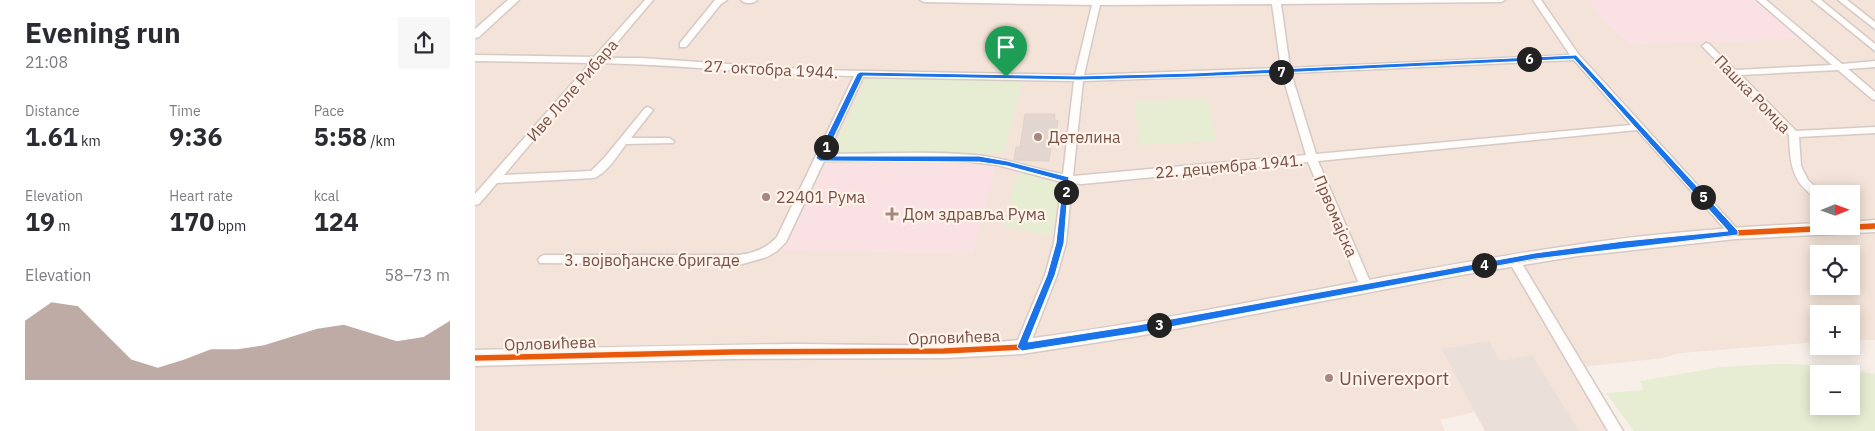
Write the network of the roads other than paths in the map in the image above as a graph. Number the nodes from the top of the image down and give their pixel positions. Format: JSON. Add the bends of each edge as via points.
{"nodes":[{"id":1,"x":514,"y":0,"type":"edge"},
{"id":2,"x":649,"y":0,"type":"edge"},
{"id":3,"x":723,"y":0,"type":"edge"},
{"id":4,"x":745,"y":0,"type":"edge"},
{"id":5,"x":753,"y":0,"type":"edge"},
{"id":6,"x":924,"y":0,"type":"edge"},
{"id":7,"x":1501,"y":0,"type":"edge"},
{"id":8,"x":1537,"y":0,"type":"edge"},
{"id":9,"x":1761,"y":0,"type":"edge"},
{"id":10,"x":1816,"y":0,"type":"edge"},
{"id":11,"x":1842,"y":0,"type":"edge"},
{"id":12,"x":1097,"y":1,"type":"edge"},
{"id":13,"x":1276,"y":1,"type":"edge"},
{"id":14,"x":1875,"y":26,"type":"edge"},
{"id":15,"x":475,"y":35,"type":"edge"},
{"id":16,"x":683,"y":45,"type":"dead end"},
{"id":17,"x":1706,"y":46,"type":"dead end"},
{"id":18,"x":1875,"y":48,"type":"edge"},
{"id":19,"x":1576,"y":57,"type":"junction"},
{"id":20,"x":475,"y":58,"type":"edge"},
{"id":21,"x":600,"y":59,"type":"junction"},
{"id":22,"x":1875,"y":64,"type":"edge"},
{"id":23,"x":1840,"y":68,"type":"junction"},
{"id":24,"x":1286,"y":71,"type":"junction"},
{"id":25,"x":1734,"y":72,"type":"junction"},
{"id":26,"x":860,"y":74,"type":"junction"},
{"id":27,"x":1079,"y":78,"type":"junction"},
{"id":28,"x":1875,"y":97,"type":"edge"},
{"id":29,"x":648,"y":110,"type":"dead end"},
{"id":30,"x":1639,"y":127,"type":"junction"},
{"id":31,"x":1875,"y":130,"type":"edge"},
{"id":32,"x":1794,"y":134,"type":"junction"},
{"id":33,"x":669,"y":140,"type":"dead end"},
{"id":34,"x":623,"y":141,"type":"junction"},
{"id":35,"x":820,"y":158,"type":"junction"},
{"id":36,"x":1312,"y":158,"type":"junction"},
{"id":37,"x":494,"y":179,"type":"junction"},
{"id":38,"x":1067,"y":179,"type":"junction"},
{"id":39,"x":1810,"y":187,"type":"edge"},
{"id":40,"x":475,"y":201,"type":"edge"},
{"id":41,"x":1875,"y":226,"type":"edge"},
{"id":42,"x":1860,"y":227,"type":"edge"},
{"id":43,"x":1810,"y":229,"type":"edge"},
{"id":44,"x":1735,"y":233,"type":"junction"},
{"id":45,"x":544,"y":260,"type":"dead end"},
{"id":46,"x":1514,"y":260,"type":"junction"},
{"id":47,"x":1366,"y":286,"type":"junction"},
{"id":48,"x":1022,"y":347,"type":"junction"},
{"id":49,"x":475,"y":358,"type":"edge"},
{"id":50,"x":1616,"y":431,"type":"edge"}],
"edges":[{"from":1,"to":15,"type":"street"},
{"from":2,"to":21,"type":"street","name":"Иве Лоле Рибара"},
{"from":3,"to":16,"type":"street"},
{"from":4,"to":5,"type":"street"},
{"from":6,"to":12,"type":"street"},
{"from":7,"to":13,"type":"street"},
{"from":8,"to":19,"type":"street"},
{"from":9,"to":23,"type":"street"},
{"from":10,"to":18,"type":"street"},
{"from":11,"to":14,"type":"street"},
{"from":12,"to":13,"type":"street"},
{"from":12,"to":27,"type":"street"},
{"from":13,"to":24,"type":"street","name":"Првомајска"},
{"from":17,"to":25,"type":"street","name":"Пашка Ромца"},
{"from":19,"to":24,"type":"street","name":"27. октобра 1944."},
{"from":19,"to":30,"type":"street"},
{"from":20,"to":21,"type":"street","name":"27. октобра 1944."},
{"from":21,"to":26,"type":"street","name":"27. октобра 1944."},
{"from":21,"to":37,"type":"street","name":"Иве Лоле Рибара"},
{"from":22,"to":23,"type":"street"},
{"from":23,"to":25,"type":"street"},
{"from":23,"to":28,"type":"street"},
{"from":24,"to":27,"type":"street","name":"27. октобра 1944."},
{"from":24,"to":36,"type":"street","name":"Првомајска"},
{"from":25,"to":32,"type":"street","name":"Пашка Ромца"},
{"from":26,"to":27,"type":"street","name":"27. октобра 1944."},
{"from":26,"to":35,"type":"street","name":"3. војвођанске бригаде"},
{"from":27,"to":38,"type":"street"},
{"from":29,"to":34,"type":"street"},
{"from":30,"to":36,"type":"street","name":"22. децембра 1941."},
{"from":30,"to":44,"type":"street"},
{"from":31,"to":32,"type":"street"},
{"from":32,"to":39,"type":"street","name":"Пашка Ромца","via":[[1796,166]]},
{"from":33,"to":34,"type":"street"},
{"from":34,"to":37,"type":"street","via":[[594,174]]},
{"from":35,"to":38,"type":"street","name":"22. децембра 1941.","via":[[979,159]]},
{"from":35,"to":45,"type":"street","name":"3. војвођанске бригаде","via":[[782,239],[773,248],[753,258]]},
{"from":36,"to":38,"type":"street","name":"22. децембра 1941.","via":[[1088,180]]},
{"from":36,"to":47,"type":"street","name":"Првомајска"},
{"from":37,"to":40,"type":"street","name":"Иве Лоле Рибара"},
{"from":38,"to":48,"type":"street","via":[[1060,243],[1051,275]]},
{"from":41,"to":42,"type":"street","name":"Орловићева"},
{"from":43,"to":44,"type":"street","name":"Орловићева"},
{"from":44,"to":46,"type":"street","name":"Орловићева","via":[[1624,244]]},
{"from":46,"to":47,"type":"street","name":"Орловићева"},
{"from":46,"to":50,"type":"street"},
{"from":47,"to":48,"type":"street","name":"Орловићева","via":[[1138,329]]},
{"from":48,"to":49,"type":"street","name":"Орловићева"}]}
